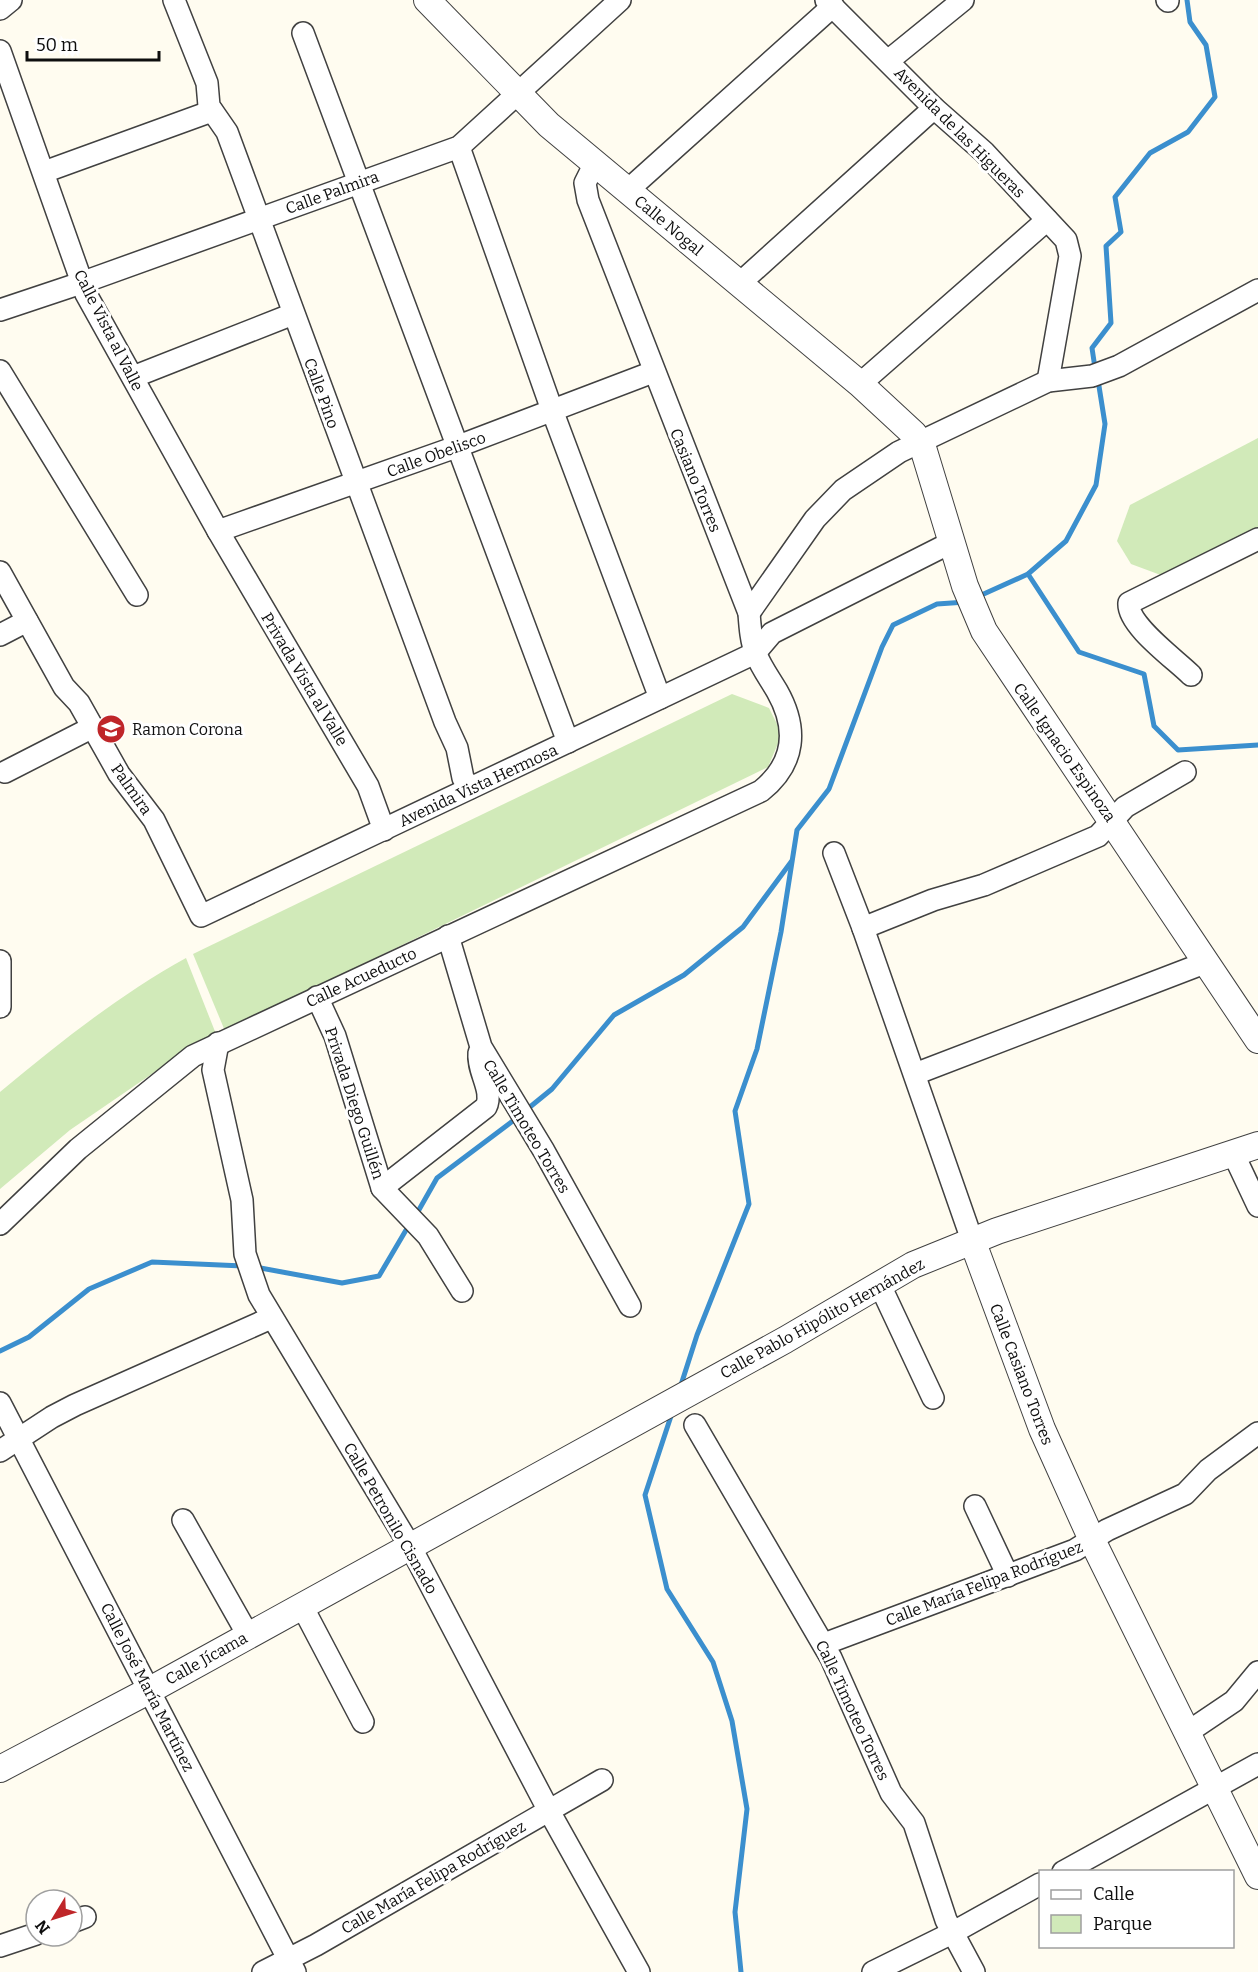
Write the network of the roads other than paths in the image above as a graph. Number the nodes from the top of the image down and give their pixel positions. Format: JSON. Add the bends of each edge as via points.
{"nodes":[{"id":1,"x":11,"y":0,"type":"edge"},
{"id":2,"x":174,"y":0,"type":"edge"},
{"id":3,"x":427,"y":0,"type":"edge"},
{"id":4,"x":620,"y":0,"type":"edge"},
{"id":5,"x":963,"y":0,"type":"edge"},
{"id":6,"x":830,"y":3,"type":"edge"},
{"id":7,"x":0,"y":9,"type":"edge"},
{"id":8,"x":303,"y":33,"type":"dead end"},
{"id":9,"x":0,"y":51,"type":"edge"},
{"id":10,"x":888,"y":61,"type":"junction"},
{"id":11,"x":516,"y":95,"type":"junction"},
{"id":12,"x":934,"y":108,"type":"junction"},
{"id":13,"x":212,"y":111,"type":"junction"},
{"id":14,"x":459,"y":147,"type":"junction"},
{"id":15,"x":595,"y":163,"type":"junction"},
{"id":16,"x":44,"y":172,"type":"junction"},
{"id":17,"x":359,"y":182,"type":"junction"},
{"id":18,"x":628,"y":190,"type":"junction"},
{"id":19,"x":258,"y":219,"type":"junction"},
{"id":20,"x":1047,"y":220,"type":"junction"},
{"id":21,"x":81,"y":283,"type":"junction"},
{"id":22,"x":739,"y":284,"type":"junction"},
{"id":23,"x":1258,"y":290,"type":"edge"},
{"id":24,"x":0,"y":310,"type":"edge"},
{"id":25,"x":293,"y":314,"type":"junction"},
{"id":26,"x":0,"y":371,"type":"edge"},
{"id":27,"x":653,"y":372,"type":"junction"},
{"id":28,"x":133,"y":377,"type":"junction"},
{"id":29,"x":1048,"y":381,"type":"junction"},
{"id":30,"x":860,"y":384,"type":"junction"},
{"id":31,"x":552,"y":410,"type":"junction"},
{"id":32,"x":919,"y":440,"type":"junction"},
{"id":33,"x":456,"y":447,"type":"junction"},
{"id":34,"x":355,"y":483,"type":"junction"},
{"id":35,"x":218,"y":531,"type":"junction"},
{"id":36,"x":1258,"y":538,"type":"edge"},
{"id":37,"x":952,"y":542,"type":"junction"},
{"id":38,"x":0,"y":572,"type":"edge"},
{"id":39,"x":137,"y":595,"type":"dead end"},
{"id":40,"x":749,"y":613,"type":"junction"},
{"id":41,"x":27,"y":621,"type":"junction"},
{"id":42,"x":0,"y":635,"type":"edge"},
{"id":43,"x":755,"y":653,"type":"junction"},
{"id":44,"x":1191,"y":675,"type":"dead end"},
{"id":45,"x":660,"y":698,"type":"junction"},
{"id":46,"x":93,"y":727,"type":"junction"},
{"id":47,"x":568,"y":742,"type":"junction"},
{"id":48,"x":5,"y":772,"type":"dead end"},
{"id":49,"x":1185,"y":772,"type":"dead end"},
{"id":50,"x":470,"y":788,"type":"junction"},
{"id":51,"x":761,"y":790,"type":"joint"},
{"id":52,"x":1112,"y":821,"type":"junction"},
{"id":53,"x":384,"y":830,"type":"junction"},
{"id":54,"x":834,"y":853,"type":"dead end"},
{"id":55,"x":201,"y":916,"type":"joint"},
{"id":56,"x":863,"y":928,"type":"junction"},
{"id":57,"x":448,"y":936,"type":"junction"},
{"id":58,"x":0,"y":961,"type":"edge"},
{"id":59,"x":1208,"y":962,"type":"junction"},
{"id":60,"x":1,"y":983,"type":"edge"},
{"id":61,"x":317,"y":997,"type":"junction"},
{"id":62,"x":0,"y":1007,"type":"edge"},
{"id":63,"x":1258,"y":1040,"type":"edge"},
{"id":64,"x":218,"y":1043,"type":"junction"},
{"id":65,"x":485,"y":1054,"type":"junction"},
{"id":66,"x":915,"y":1074,"type":"junction"},
{"id":67,"x":1258,"y":1145,"type":"edge"},
{"id":68,"x":1233,"y":1153,"type":"junction"},
{"id":69,"x":382,"y":1188,"type":"junction"},
{"id":70,"x":1258,"y":1206,"type":"edge"},
{"id":71,"x":0,"y":1224,"type":"edge"},
{"id":72,"x":972,"y":1240,"type":"junction"},
{"id":73,"x":879,"y":1282,"type":"junction"},
{"id":74,"x":462,"y":1291,"type":"dead end"},
{"id":75,"x":630,"y":1306,"type":"dead end"},
{"id":76,"x":272,"y":1318,"type":"junction"},
{"id":77,"x":933,"y":1398,"type":"dead end"},
{"id":78,"x":0,"y":1403,"type":"edge"},
{"id":79,"x":695,"y":1425,"type":"dead end"},
{"id":80,"x":1258,"y":1433,"type":"edge"},
{"id":81,"x":20,"y":1438,"type":"junction"},
{"id":82,"x":0,"y":1451,"type":"edge"},
{"id":83,"x":975,"y":1506,"type":"dead end"},
{"id":84,"x":183,"y":1520,"type":"dead end"},
{"id":85,"x":1092,"y":1540,"type":"junction"},
{"id":86,"x":410,"y":1546,"type":"junction"},
{"id":87,"x":1008,"y":1576,"type":"junction"},
{"id":88,"x":302,"y":1606,"type":"junction"},
{"id":89,"x":248,"y":1635,"type":"junction"},
{"id":90,"x":824,"y":1644,"type":"junction"},
{"id":91,"x":1258,"y":1672,"type":"edge"},
{"id":92,"x":150,"y":1690,"type":"junction"},
{"id":93,"x":363,"y":1722,"type":"dead end"},
{"id":94,"x":1188,"y":1732,"type":"junction"},
{"id":95,"x":1258,"y":1764,"type":"edge"},
{"id":96,"x":0,"y":1769,"type":"edge"},
{"id":97,"x":602,"y":1780,"type":"dead end"},
{"id":98,"x":1215,"y":1788,"type":"junction"},
{"id":99,"x":549,"y":1810,"type":"junction"},
{"id":100,"x":1067,"y":1870,"type":"edge"},
{"id":101,"x":1258,"y":1876,"type":"edge"},
{"id":102,"x":1039,"y":1885,"type":"edge"},
{"id":103,"x":952,"y":1933,"type":"junction"},
{"id":104,"x":24,"y":1938,"type":"edge"},
{"id":105,"x":0,"y":1946,"type":"edge"},
{"id":106,"x":292,"y":1966,"type":"edge"},
{"id":107,"x":263,"y":1972,"type":"edge"},
{"id":108,"x":639,"y":1972,"type":"edge"},
{"id":109,"x":873,"y":1972,"type":"edge"},
{"id":110,"x":974,"y":1972,"type":"edge"}],
"edges":[{"from":1,"to":7,"type":"street"},
{"from":2,"to":13,"type":"street","name":"Calle Pino","via":[[207,82]]},
{"from":3,"to":11,"type":"street","name":"Calle Nogal"},
{"from":4,"to":11,"type":"street","name":"Calle Palmira"},
{"from":5,"to":10,"type":"street"},
{"from":6,"to":10,"type":"street","name":"Avenida de las Higueras"},
{"from":6,"to":18,"type":"street"},
{"from":8,"to":17,"type":"street"},
{"from":9,"to":16,"type":"street","name":"Calle Vista al Valle"},
{"from":10,"to":12,"type":"street","name":"Avenida de las Higueras"},
{"from":11,"to":14,"type":"street","name":"Calle Palmira"},
{"from":11,"to":15,"type":"street","name":"Calle Nogal"},
{"from":12,"to":20,"type":"street","name":"Avenida de las Higueras","via":[[984,152]]},
{"from":12,"to":22,"type":"street"},
{"from":13,"to":16,"type":"street"},
{"from":13,"to":19,"type":"street","name":"Calle Pino","via":[[227,132]]},
{"from":14,"to":17,"type":"street","name":"Calle Palmira"},
{"from":14,"to":31,"type":"street"},
{"from":15,"to":18,"type":"street","name":"Calle Nogal"},
{"from":15,"to":27,"type":"street","name":"Casiano Torres","via":[[585,183],[588,200]]},
{"from":16,"to":21,"type":"street","name":"Calle Vista al Valle"},
{"from":17,"to":19,"type":"street","name":"Calle Palmira"},
{"from":17,"to":33,"type":"street"},
{"from":18,"to":22,"type":"street","name":"Calle Nogal"},
{"from":19,"to":21,"type":"street","name":"Calle Palmira"},
{"from":19,"to":25,"type":"street","name":"Calle Pino"},
{"from":20,"to":29,"type":"street","name":"Avenida de las Higueras","via":[[1062,235],[1070,251]]},
{"from":20,"to":30,"type":"street"},
{"from":21,"to":24,"type":"street","name":"Calle Palmira"},
{"from":21,"to":28,"type":"street","name":"Calle Vista al Valle"},
{"from":22,"to":30,"type":"street","name":"Calle Nogal"},
{"from":23,"to":29,"type":"street","via":[[1119,366],[1095,375]]},
{"from":25,"to":28,"type":"street"},
{"from":25,"to":34,"type":"street","name":"Calle Pino"},
{"from":26,"to":39,"type":"street"},
{"from":27,"to":31,"type":"street","name":"Calle Obelisco"},
{"from":27,"to":40,"type":"street","name":"Casiano Torres"},
{"from":28,"to":35,"type":"street","name":"Calle Vista al Valle"},
{"from":29,"to":32,"type":"street"},
{"from":30,"to":32,"type":"street","name":"Calle Nogal"},
{"from":31,"to":33,"type":"street","name":"Calle Obelisco"},
{"from":31,"to":45,"type":"street"},
{"from":32,"to":37,"type":"street","name":"Calle Ignacio Espinoza"},
{"from":32,"to":40,"type":"street","via":[[857,479],[828,505],[802,534]]},
{"from":33,"to":34,"type":"street","name":"Calle Obelisco"},
{"from":33,"to":47,"type":"street"},
{"from":34,"to":35,"type":"street","name":"Calle Obelisco"},
{"from":34,"to":50,"type":"street","name":"Calle Pino"},
{"from":35,"to":53,"type":"street","name":"Privada Vista al Valle","via":[[368,786]]},
{"from":36,"to":44,"type":"street","via":[[1129,603],[1134,622]]},
{"from":37,"to":43,"type":"street","via":[[772,633]]},
{"from":37,"to":52,"type":"street","name":"Calle Ignacio Espinoza","via":[[970,600],[1006,667]]},
{"from":38,"to":41,"type":"street","name":"Palmira"},
{"from":40,"to":43,"type":"street","name":"Casiano Torres"},
{"from":41,"to":42,"type":"street"},
{"from":41,"to":46,"type":"street","name":"Palmira","via":[[64,687]]},
{"from":43,"to":45,"type":"street","name":"Avenida Vista Hermosa"},
{"from":43,"to":51,"type":"street","name":"Casiano Torres","via":[[784,706],[792,735],[779,773]]},
{"from":45,"to":47,"type":"street","name":"Avenida Vista Hermosa"},
{"from":46,"to":48,"type":"street"},
{"from":46,"to":55,"type":"street","name":"Palmira","via":[[119,774],[154,820]]},
{"from":47,"to":50,"type":"street","name":"Avenida Vista Hermosa"},
{"from":49,"to":52,"type":"street","via":[[1125,807]]},
{"from":50,"to":53,"type":"street","name":"Avenida Vista Hermosa"},
{"from":51,"to":57,"type":"street","name":"Calle Acueducto"},
{"from":52,"to":56,"type":"street","via":[[1098,836],[994,881]]},
{"from":52,"to":59,"type":"street","name":"Calle Ignacio Espinoza"},
{"from":53,"to":55,"type":"street","name":"Avenida Vista Hermosa"},
{"from":54,"to":56,"type":"street","name":"Calle Casiano Torres"},
{"from":56,"to":66,"type":"street","name":"Calle Casiano Torres"},
{"from":57,"to":61,"type":"street","name":"Calle Acueducto"},
{"from":57,"to":65,"type":"street","name":"Calle Timoteo Torres"},
{"from":58,"to":60,"type":"street"},
{"from":59,"to":63,"type":"street","name":"Calle Ignacio Espinoza"},
{"from":59,"to":66,"type":"street"},
{"from":60,"to":62,"type":"street"},
{"from":61,"to":64,"type":"street","name":"Calle Acueducto"},
{"from":61,"to":69,"type":"street","name":"Privada Diego Guillén","via":[[335,1036]]},
{"from":64,"to":71,"type":"street","name":"Calle Acueducto","via":[[193,1056],[78,1149]]},
{"from":64,"to":76,"type":"street","name":"Calle Petronilo Cisnado","via":[[213,1070],[243,1207],[245,1254]]},
{"from":65,"to":69,"type":"street","via":[[478,1061],[489,1099],[486,1107]]},
{"from":65,"to":75,"type":"street","name":"Calle Timoteo Torres"},
{"from":66,"to":72,"type":"street","name":"Calle Casiano Torres"},
{"from":67,"to":68,"type":"street","name":"Calle Pablo Hipólito Hernández"},
{"from":68,"to":70,"type":"street"},
{"from":68,"to":72,"type":"street","name":"Calle Pablo Hipólito Hernández"},
{"from":69,"to":74,"type":"street","name":"Privada Diego Guillén","via":[[428,1236]]},
{"from":72,"to":73,"type":"street","name":"Calle Pablo Hipólito Hernández"},
{"from":72,"to":85,"type":"street","name":"Calle Casiano Torres","via":[[1039,1422]]},
{"from":73,"to":77,"type":"street"},
{"from":73,"to":86,"type":"street","name":"Calle Pablo Hipólito Hernández","via":[[784,1340]]},
{"from":76,"to":81,"type":"street","via":[[75,1405]]},
{"from":76,"to":86,"type":"street","name":"Calle Petronilo Cisnado"},
{"from":78,"to":81,"type":"street","name":"Calle José María Martínez"},
{"from":79,"to":90,"type":"street","name":"Calle Timoteo Torres"},
{"from":80,"to":85,"type":"street","name":"Calle María Felipa Rodríguez","via":[[1208,1470],[1185,1494]]},
{"from":81,"to":82,"type":"street"},
{"from":81,"to":92,"type":"street","name":"Calle José María Martínez"},
{"from":83,"to":87,"type":"street"},
{"from":84,"to":89,"type":"street"},
{"from":85,"to":87,"type":"street","name":"Calle María Felipa Rodríguez"},
{"from":85,"to":94,"type":"street","name":"Calle Casiano Torres"},
{"from":86,"to":88,"type":"street","name":"Calle Jícama"},
{"from":86,"to":99,"type":"street","name":"Calle Petronilo Cisnado"},
{"from":87,"to":90,"type":"street","name":"Calle María Felipa Rodríguez"},
{"from":88,"to":89,"type":"street","name":"Calle Jícama"},
{"from":88,"to":93,"type":"street"},
{"from":89,"to":92,"type":"street","name":"Calle Jícama"},
{"from":90,"to":103,"type":"street","name":"Calle Timoteo Torres","via":[[891,1793],[914,1823]]},
{"from":91,"to":94,"type":"street","via":[[1234,1701]]},
{"from":92,"to":96,"type":"street","name":"Calle Jícama"},
{"from":92,"to":106,"type":"street","name":"Calle José María Martínez"},
{"from":94,"to":98,"type":"street","name":"Calle Casiano Torres"},
{"from":95,"to":98,"type":"street"},
{"from":97,"to":99,"type":"street","name":"Calle María Felipa Rodríguez"},
{"from":98,"to":100,"type":"street"},
{"from":98,"to":101,"type":"street","name":"Calle Casiano Torres"},
{"from":99,"to":106,"type":"street","name":"Calle María Felipa Rodríguez"},
{"from":99,"to":108,"type":"street","name":"Calle Petronilo Cisnado"},
{"from":102,"to":103,"type":"street"},
{"from":103,"to":109,"type":"street"},
{"from":103,"to":110,"type":"street","name":"Calle Timoteo Torres"},
{"from":104,"to":105,"type":"street"},
{"from":106,"to":107,"type":"street","name":"Calle María Felipa Rodríguez"}]}
